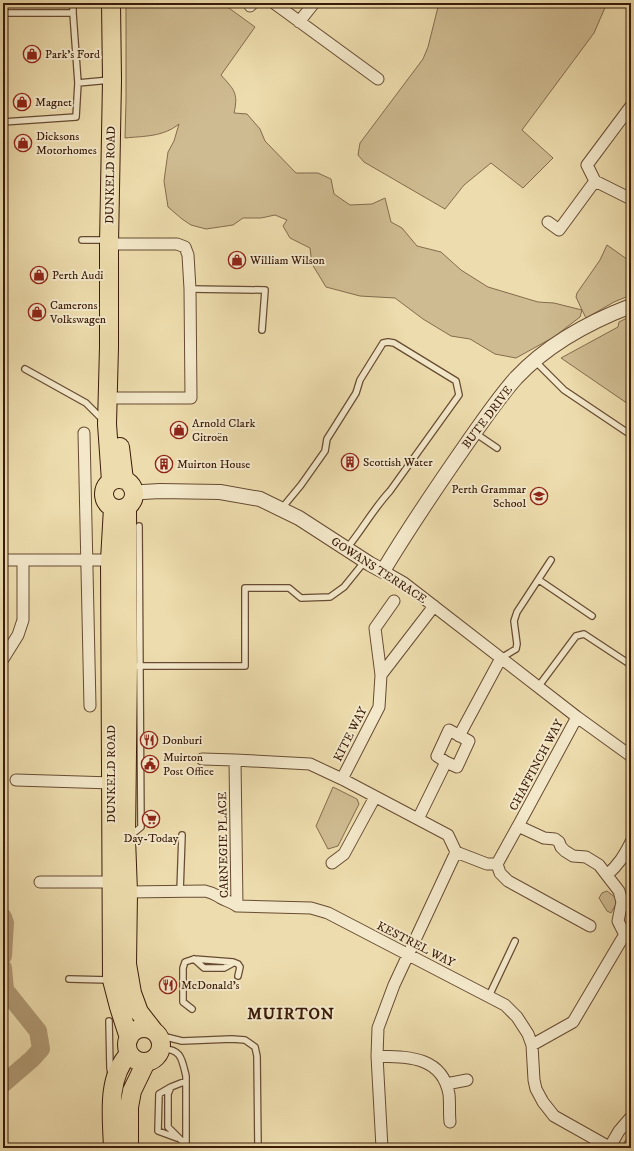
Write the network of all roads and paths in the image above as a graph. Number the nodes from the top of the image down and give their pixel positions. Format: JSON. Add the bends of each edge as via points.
{"nodes":[{"id":1,"x":73,"y":3,"type":"edge"},
{"id":2,"x":111,"y":3,"type":"edge"},
{"id":3,"x":274,"y":3,"type":"edge"},
{"id":4,"x":314,"y":3,"type":"edge"},
{"id":5,"x":72,"y":13,"type":"junction"},
{"id":6,"x":4,"y":14,"type":"edge"},
{"id":7,"x":300,"y":22,"type":"junction"},
{"id":8,"x":378,"y":79,"type":"dead end"},
{"id":9,"x":112,"y":80,"type":"junction"},
{"id":10,"x":78,"y":83,"type":"junction"},
{"id":11,"x":631,"y":106,"type":"edge"},
{"id":12,"x":3,"y":122,"type":"edge"},
{"id":13,"x":594,"y":181,"type":"junction"},
{"id":14,"x":631,"y":199,"type":"edge"},
{"id":15,"x":548,"y":222,"type":"dead end"},
{"id":16,"x":82,"y":240,"type":"dead end"},
{"id":17,"x":109,"y":242,"type":"junction"},
{"id":18,"x":190,"y":289,"type":"junction"},
{"id":19,"x":631,"y":306,"type":"edge"},
{"id":20,"x":262,"y":330,"type":"dead end"},
{"id":21,"x":110,"y":347,"type":"junction"},
{"id":22,"x":537,"y":360,"type":"junction"},
{"id":23,"x":25,"y":369,"type":"dead end"},
{"id":24,"x":115,"y":398,"type":"junction"},
{"id":25,"x":107,"y":424,"type":"junction"},
{"id":26,"x":84,"y":433,"type":"dead end"},
{"id":27,"x":475,"y":433,"type":"junction"},
{"id":28,"x":631,"y":435,"type":"edge"},
{"id":29,"x":497,"y":448,"type":"dead end"},
{"id":30,"x":122,"y":494,"type":"junction"},
{"id":31,"x":281,"y":508,"type":"junction"},
{"id":32,"x":139,"y":526,"type":"dead end"},
{"id":33,"x":347,"y":549,"type":"junction"},
{"id":34,"x":3,"y":560,"type":"edge"},
{"id":35,"x":23,"y":560,"type":"junction"},
{"id":36,"x":86,"y":560,"type":"junction"},
{"id":37,"x":110,"y":560,"type":"junction"},
{"id":38,"x":551,"y":560,"type":"dead end"},
{"id":39,"x":365,"y":561,"type":"junction"},
{"id":40,"x":383,"y":571,"type":"junction"},
{"id":41,"x":539,"y":580,"type":"junction"},
{"id":42,"x":394,"y":601,"type":"dead end"},
{"id":43,"x":434,"y":606,"type":"junction"},
{"id":44,"x":592,"y":616,"type":"dead end"},
{"id":45,"x":501,"y":658,"type":"junction"},
{"id":46,"x":3,"y":659,"type":"edge"},
{"id":47,"x":631,"y":665,"type":"edge"},
{"id":48,"x":124,"y":672,"type":"junction"},
{"id":49,"x":89,"y":674,"type":"junction"},
{"id":50,"x":381,"y":675,"type":"junction"},
{"id":51,"x":538,"y":687,"type":"junction"},
{"id":52,"x":90,"y":706,"type":"dead end"},
{"id":53,"x":577,"y":717,"type":"junction"},
{"id":54,"x":459,"y":736,"type":"junction"},
{"id":55,"x":631,"y":756,"type":"edge"},
{"id":56,"x":202,"y":759,"type":"dead end"},
{"id":57,"x":235,"y":760,"type":"junction"},
{"id":58,"x":446,"y":762,"type":"junction"},
{"id":59,"x":342,"y":779,"type":"junction"},
{"id":60,"x":16,"y":780,"type":"dead end"},
{"id":61,"x":119,"y":784,"type":"junction"},
{"id":62,"x":375,"y":797,"type":"junction"},
{"id":63,"x":418,"y":819,"type":"junction"},
{"id":64,"x":518,"y":826,"type":"junction"},
{"id":65,"x":182,"y":836,"type":"dead end"},
{"id":66,"x":126,"y":838,"type":"junction"},
{"id":67,"x":631,"y":842,"type":"edge"},
{"id":68,"x":456,"y":852,"type":"junction"},
{"id":69,"x":332,"y":863,"type":"dead end"},
{"id":70,"x":497,"y":864,"type":"junction"},
{"id":71,"x":607,"y":875,"type":"junction"},
{"id":72,"x":40,"y":882,"type":"dead end"},
{"id":73,"x":111,"y":882,"type":"junction"},
{"id":74,"x":128,"y":892,"type":"junction"},
{"id":75,"x":180,"y":892,"type":"junction"},
{"id":76,"x":237,"y":906,"type":"junction"},
{"id":77,"x":590,"y":926,"type":"dead end"},
{"id":78,"x":629,"y":936,"type":"edge"},
{"id":79,"x":515,"y":941,"type":"dead end"},
{"id":80,"x":407,"y":955,"type":"junction"},
{"id":81,"x":238,"y":976,"type":"dead end"},
{"id":82,"x":69,"y":979,"type":"dead end"},
{"id":83,"x":112,"y":980,"type":"junction"},
{"id":84,"x":489,"y":996,"type":"junction"},
{"id":85,"x":192,"y":1009,"type":"dead end"},
{"id":86,"x":109,"y":1021,"type":"dead end"},
{"id":87,"x":157,"y":1038,"type":"junction"},
{"id":88,"x":532,"y":1045,"type":"junction"},
{"id":89,"x":129,"y":1046,"type":"junction"},
{"id":90,"x":377,"y":1056,"type":"junction"},
{"id":91,"x":146,"y":1062,"type":"junction"},
{"id":92,"x":186,"y":1078,"type":"junction"},
{"id":93,"x":467,"y":1080,"type":"dead end"},
{"id":94,"x":114,"y":1084,"type":"junction"},
{"id":95,"x":446,"y":1084,"type":"junction"},
{"id":96,"x":171,"y":1087,"type":"junction"},
{"id":97,"x":631,"y":1117,"type":"edge"},
{"id":98,"x":450,"y":1122,"type":"dead end"},
{"id":99,"x":180,"y":1139,"type":"junction"},
{"id":100,"x":631,"y":1143,"type":"edge"},
{"id":101,"x":186,"y":1147,"type":"edge"},
{"id":102,"x":113,"y":1148,"type":"edge"},
{"id":103,"x":129,"y":1148,"type":"edge"},
{"id":104,"x":258,"y":1148,"type":"edge"},
{"id":105,"x":382,"y":1148,"type":"edge"},
{"id":106,"x":611,"y":1148,"type":"edge"},
{"id":107,"x":615,"y":1148,"type":"edge"},
{"id":108,"x":628,"y":1148,"type":"edge"}],
"edges":[{"from":1,"to":5,"type":"lane"},
{"from":2,"to":9,"type":"main road","name":"DUNKELD ROAD"},
{"from":3,"to":7,"type":"street"},
{"from":4,"to":7,"type":"street"},
{"from":5,"to":6,"type":"lane"},
{"from":5,"to":10,"type":"lane"},
{"from":7,"to":8,"type":"street"},
{"from":9,"to":10,"type":"lane"},
{"from":9,"to":17,"type":"main road","name":"DUNKELD ROAD"},
{"from":10,"to":12,"type":"lane","via":[[76,117]]},
{"from":11,"to":13,"type":"street","via":[[587,165]]},
{"from":13,"to":14,"type":"street"},
{"from":13,"to":15,"type":"street","via":[[559,230]]},
{"from":16,"to":17,"type":"lane"},
{"from":17,"to":18,"type":"street","via":[[177,244],[185,247],[188,255]]},
{"from":17,"to":21,"type":"main road","name":"DUNKELD ROAD"},
{"from":18,"to":20,"type":"lane","via":[[265,290]]},
{"from":18,"to":24,"type":"street","via":[[191,398]]},
{"from":19,"to":22,"type":"street","name":"BUTE DRIVE","via":[[567,337]]},
{"from":21,"to":24,"type":"main road","name":"DUNKELD ROAD"},
{"from":21,"to":25,"type":"main road","name":"DUNKELD ROAD"},
{"from":22,"to":27,"type":"street","name":"BUTE DRIVE","via":[[516,378]]},
{"from":22,"to":28,"type":"lane","via":[[564,390]]},
{"from":23,"to":25,"type":"lane","via":[[86,403]]},
{"from":24,"to":30,"type":"main road","name":"DUNKELD ROAD"},
{"from":25,"to":30,"type":"main road","name":"DUNKELD ROAD"},
{"from":26,"to":36,"type":"street"},
{"from":27,"to":29,"type":"lane"},
{"from":27,"to":40,"type":"street","name":"BUTE DRIVE"},
{"from":30,"to":31,"type":"street","name":"GOWANS TERRACE","via":[[220,492],[260,499]]},
{"from":30,"to":37,"type":"main road","name":"DUNKELD ROAD"},
{"from":30,"to":48,"type":"main road","name":"DUNKELD ROAD"},
{"from":31,"to":33,"type":"street","name":"GOWANS TERRACE"},
{"from":31,"to":33,"type":"lane","via":[[325,451],[328,438],[383,343],[394,343],[450,377],[456,381],[459,395]]},
{"from":32,"to":48,"type":"lane"},
{"from":33,"to":39,"type":"street","name":"GOWANS TERRACE"},
{"from":34,"to":35,"type":"street"},
{"from":35,"to":36,"type":"street"},
{"from":35,"to":46,"type":"street","via":[[23,620],[18,635]]},
{"from":36,"to":37,"type":"street"},
{"from":36,"to":49,"type":"street"},
{"from":37,"to":48,"type":"main road","name":"DUNKELD ROAD"},
{"from":38,"to":41,"type":"lane"},
{"from":39,"to":40,"type":"street","name":"GOWANS TERRACE"},
{"from":39,"to":48,"type":"lane","via":[[344,587],[330,597],[301,598],[290,588],[245,588],[245,666]]},
{"from":40,"to":43,"type":"street","name":"GOWANS TERRACE"},
{"from":41,"to":44,"type":"lane"},
{"from":41,"to":45,"type":"lane","via":[[517,612],[514,621],[518,644],[516,649]]},
{"from":42,"to":50,"type":"street","name":"KITE WAY","via":[[375,628]]},
{"from":43,"to":45,"type":"street","name":"GOWANS TERRACE"},
{"from":43,"to":50,"type":"street"},
{"from":45,"to":51,"type":"street","name":"GOWANS TERRACE"},
{"from":45,"to":54,"type":"street"},
{"from":47,"to":51,"type":"lane","via":[[584,634],[576,636]]},
{"from":48,"to":49,"type":"street"},
{"from":48,"to":61,"type":"main road","name":"DUNKELD ROAD"},
{"from":48,"to":66,"type":"lane","via":[[141,827]]},
{"from":49,"to":52,"type":"street"},
{"from":50,"to":59,"type":"street","name":"KITE WAY","via":[[379,707]]},
{"from":51,"to":53,"type":"street","name":"GOWANS TERRACE"},
{"from":53,"to":55,"type":"street","name":"GOWANS TERRACE"},
{"from":53,"to":64,"type":"street","name":"CHAFFINCH WAY"},
{"from":54,"to":58,"type":"street","via":[[449,730],[437,756]]},
{"from":54,"to":58,"type":"street","via":[[470,741],[457,767]]},
{"from":56,"to":57,"type":"street"},
{"from":57,"to":59,"type":"street","via":[[310,764]]},
{"from":57,"to":76,"type":"street","name":"CARNEGIE PLACE"},
{"from":58,"to":63,"type":"street"},
{"from":59,"to":62,"type":"street"},
{"from":60,"to":61,"type":"street"},
{"from":61,"to":66,"type":"main road","name":"DUNKELD ROAD"},
{"from":61,"to":73,"type":"main road","name":"DUNKELD ROAD"},
{"from":62,"to":63,"type":"street"},
{"from":62,"to":69,"type":"street","via":[[344,854]]},
{"from":63,"to":68,"type":"street","via":[[448,834]]},
{"from":64,"to":70,"type":"street","name":"CHAFFINCH WAY"},
{"from":64,"to":71,"type":"street","via":[[544,838],[555,839],[565,852],[593,860]]},
{"from":65,"to":75,"type":"lane"},
{"from":66,"to":74,"type":"main road","name":"DUNKELD ROAD"},
{"from":67,"to":71,"type":"street","via":[[620,862]]},
{"from":68,"to":70,"type":"street","via":[[487,864]]},
{"from":68,"to":80,"type":"street"},
{"from":70,"to":77,"type":"street","via":[[500,873],[508,881]]},
{"from":71,"to":78,"type":"street","via":[[619,891],[622,902],[618,921]]},
{"from":72,"to":73,"type":"street"},
{"from":73,"to":83,"type":"main road","name":"DUNKELD ROAD"},
{"from":74,"to":75,"type":"street","name":"KESTREL WAY"},
{"from":74,"to":87,"type":"main road","name":"DUNKELD ROAD","via":[[127,964],[132,993],[139,1012]]},
{"from":75,"to":76,"type":"street","name":"KESTREL WAY","via":[[215,893]]},
{"from":76,"to":80,"type":"street","name":"KESTREL WAY","via":[[311,908],[328,913]]},
{"from":78,"to":88,"type":"street","via":[[622,939],[573,1022]]},
{"from":79,"to":84,"type":"lane"},
{"from":80,"to":84,"type":"street","name":"KESTREL WAY"},
{"from":80,"to":90,"type":"street","via":[[378,1028]]},
{"from":81,"to":85,"type":"lane","via":[[240,967],[233,962],[224,968],[204,968],[194,959],[186,962],[182,968],[183,1002]]},
{"from":82,"to":83,"type":"lane"},
{"from":83,"to":89,"type":"main road","name":"DUNKELD ROAD"},
{"from":84,"to":88,"type":"street","name":"KESTREL WAY","via":[[506,1005],[517,1017]]},
{"from":86,"to":94,"type":"lane","via":[[110,1068]]},
{"from":87,"to":89,"type":"main road","via":[[142,1028],[132,1033]]},
{"from":87,"to":91,"type":"main road","via":[[156,1058]]},
{"from":87,"to":92,"type":"lane","via":[[180,1056]]},
{"from":87,"to":104,"type":"lane","via":[[182,1041],[245,1040],[255,1048]]},
{"from":88,"to":106,"type":"street","name":"KESTREL WAY","via":[[534,1080],[543,1102],[554,1116]]},
{"from":89,"to":91,"type":"main road","via":[[136,1060]]},
{"from":89,"to":94,"type":"main road"},
{"from":90,"to":95,"type":"street","via":[[419,1060],[430,1064],[438,1070]]},
{"from":90,"to":105,"type":"street"},
{"from":91,"to":103,"type":"main road","via":[[132,1091],[129,1107]]},
{"from":92,"to":96,"type":"lane"},
{"from":92,"to":101,"type":"lane"},
{"from":93,"to":95,"type":"street"},
{"from":94,"to":102,"type":"main road","via":[[111,1104]]},
{"from":95,"to":98,"type":"street"},
{"from":96,"to":99,"type":"lane","via":[[168,1094],[168,1127]]},
{"from":96,"to":99,"type":"lane","via":[[159,1094],[158,1131]]},
{"from":97,"to":107,"type":"street","via":[[612,1143]]},
{"from":99,"to":101,"type":"lane"},
{"from":100,"to":108,"type":"street"}]}
